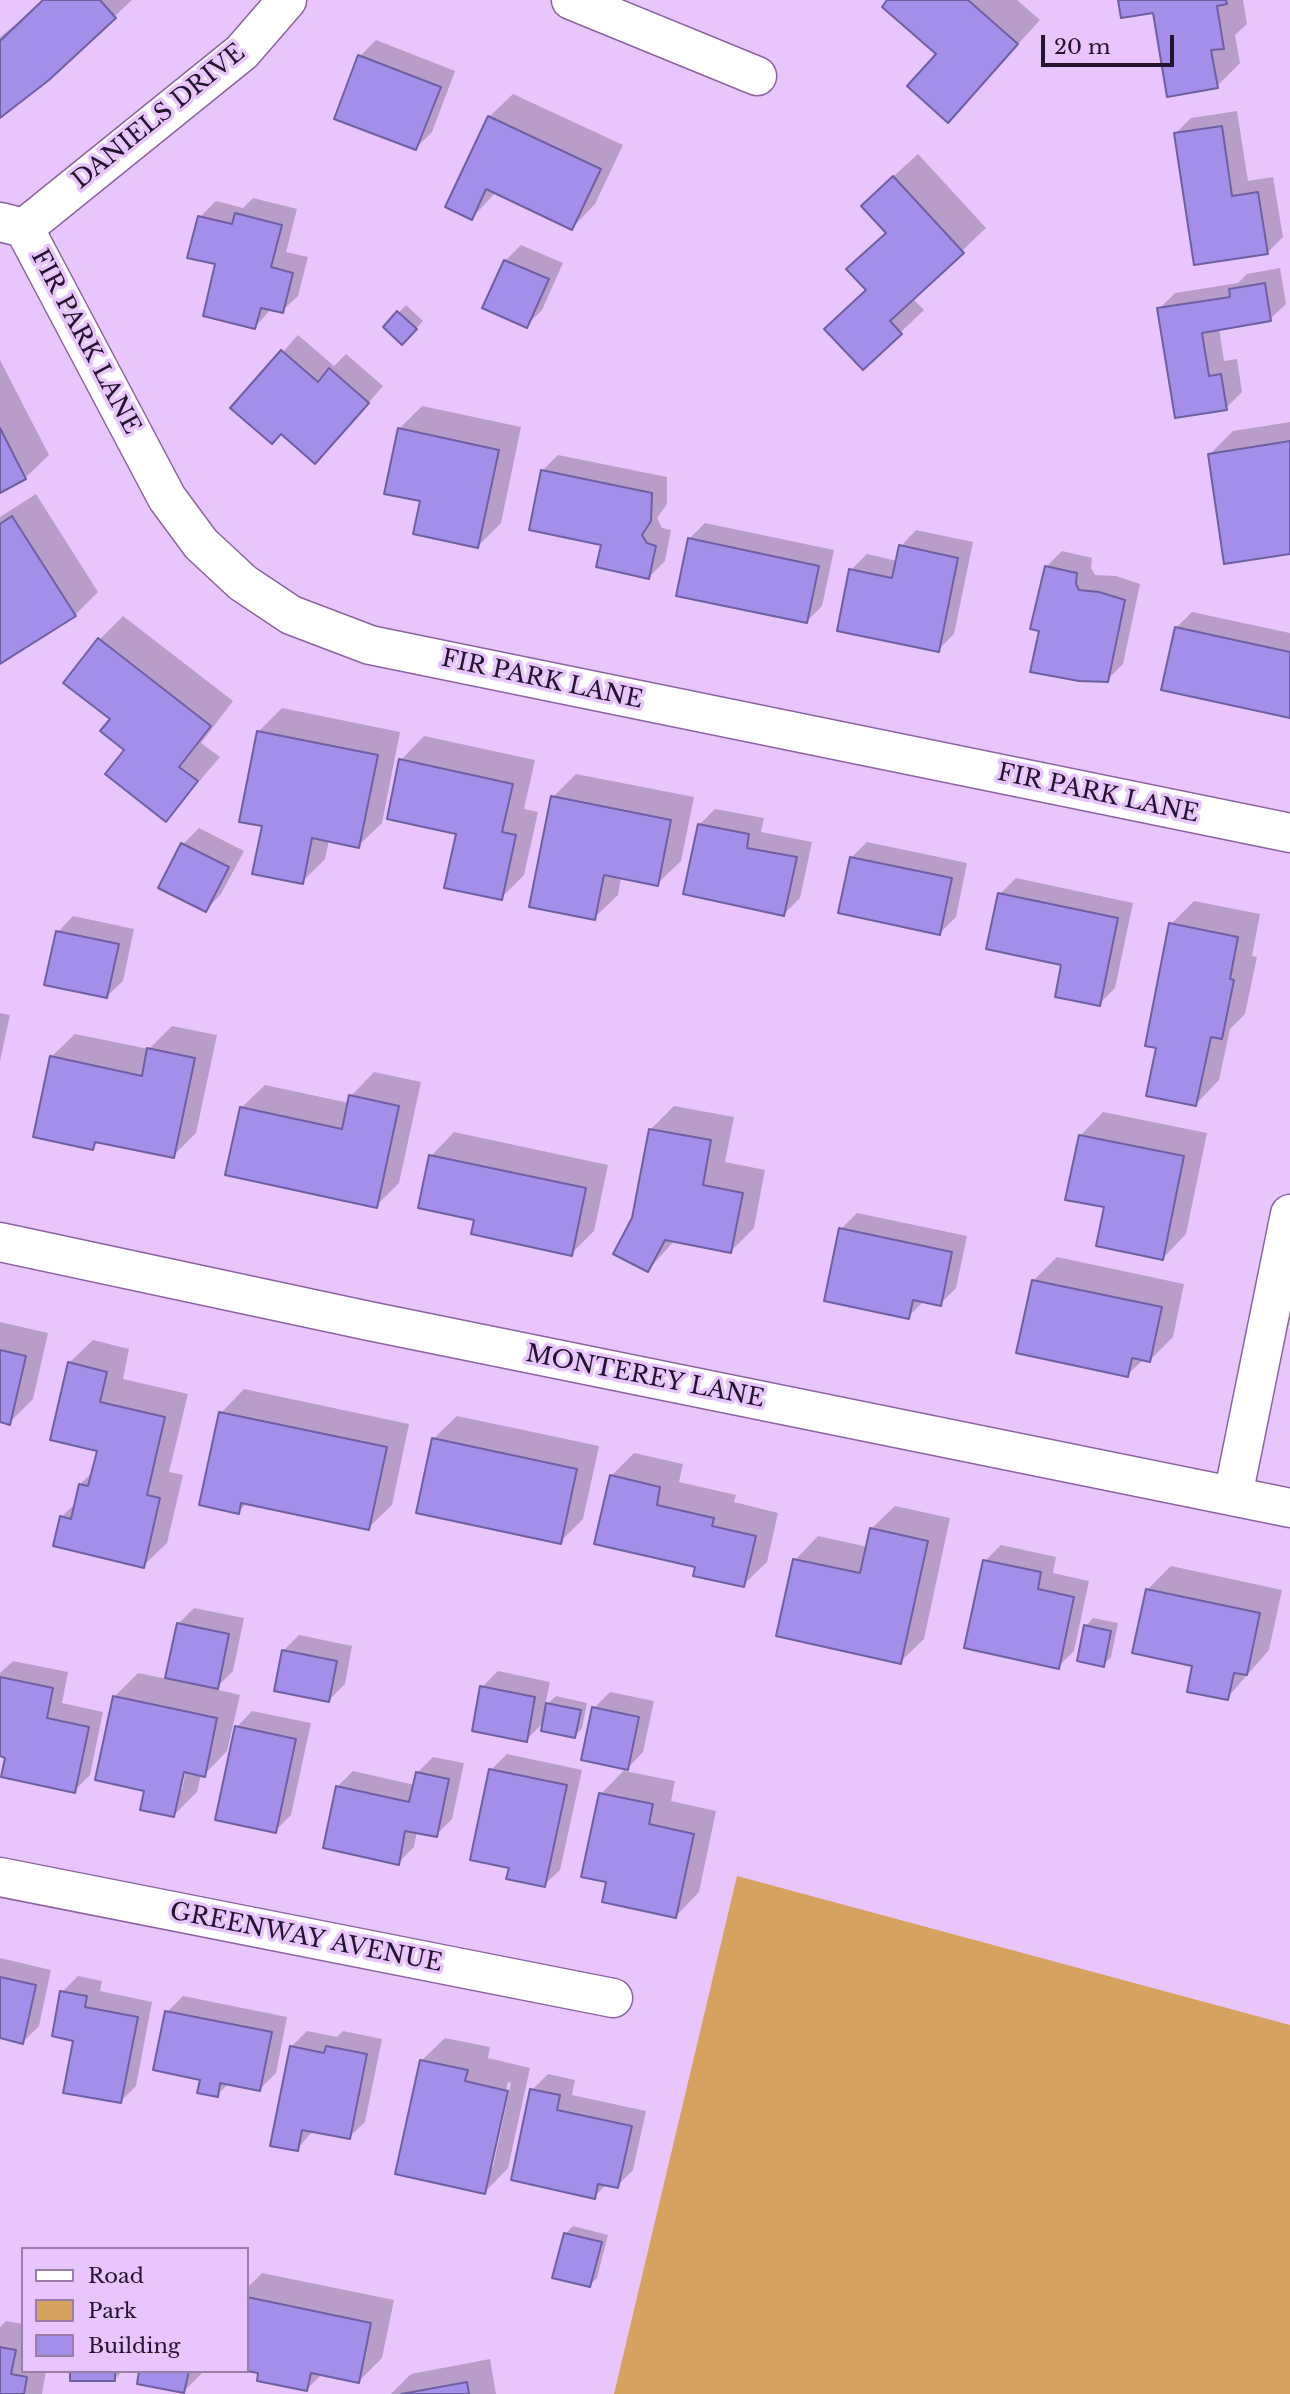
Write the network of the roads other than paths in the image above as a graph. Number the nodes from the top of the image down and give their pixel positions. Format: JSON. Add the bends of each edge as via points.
{"nodes":[{"id":1,"x":287,"y":0,"type":"edge"},
{"id":2,"x":571,"y":0,"type":"edge"},
{"id":3,"x":757,"y":76,"type":"dead end"},
{"id":4,"x":12,"y":225,"type":"edge"},
{"id":5,"x":1290,"y":833,"type":"edge"},
{"id":6,"x":1290,"y":1214,"type":"edge"},
{"id":7,"x":0,"y":1242,"type":"edge"},
{"id":8,"x":1233,"y":1496,"type":"junction"},
{"id":9,"x":1290,"y":1508,"type":"edge"},
{"id":10,"x":0,"y":1877,"type":"edge"},
{"id":11,"x":613,"y":1998,"type":"dead end"}],
"edges":[{"from":1,"to":4,"type":"street","name":"DANIELS DRIVE","via":[[242,52]]},
{"from":2,"to":3,"type":"street"},
{"from":4,"to":5,"type":"street","name":"FIR PARK LANE","via":[[167,498],[201,544],[243,583],[291,615],[370,645]]},
{"from":6,"to":8,"type":"street"},
{"from":7,"to":8,"type":"street","name":"MONTEREY LANE"},
{"from":8,"to":9,"type":"street","name":"MONTEREY LANE"},
{"from":10,"to":11,"type":"street","name":"GREENWAY AVENUE"}]}
